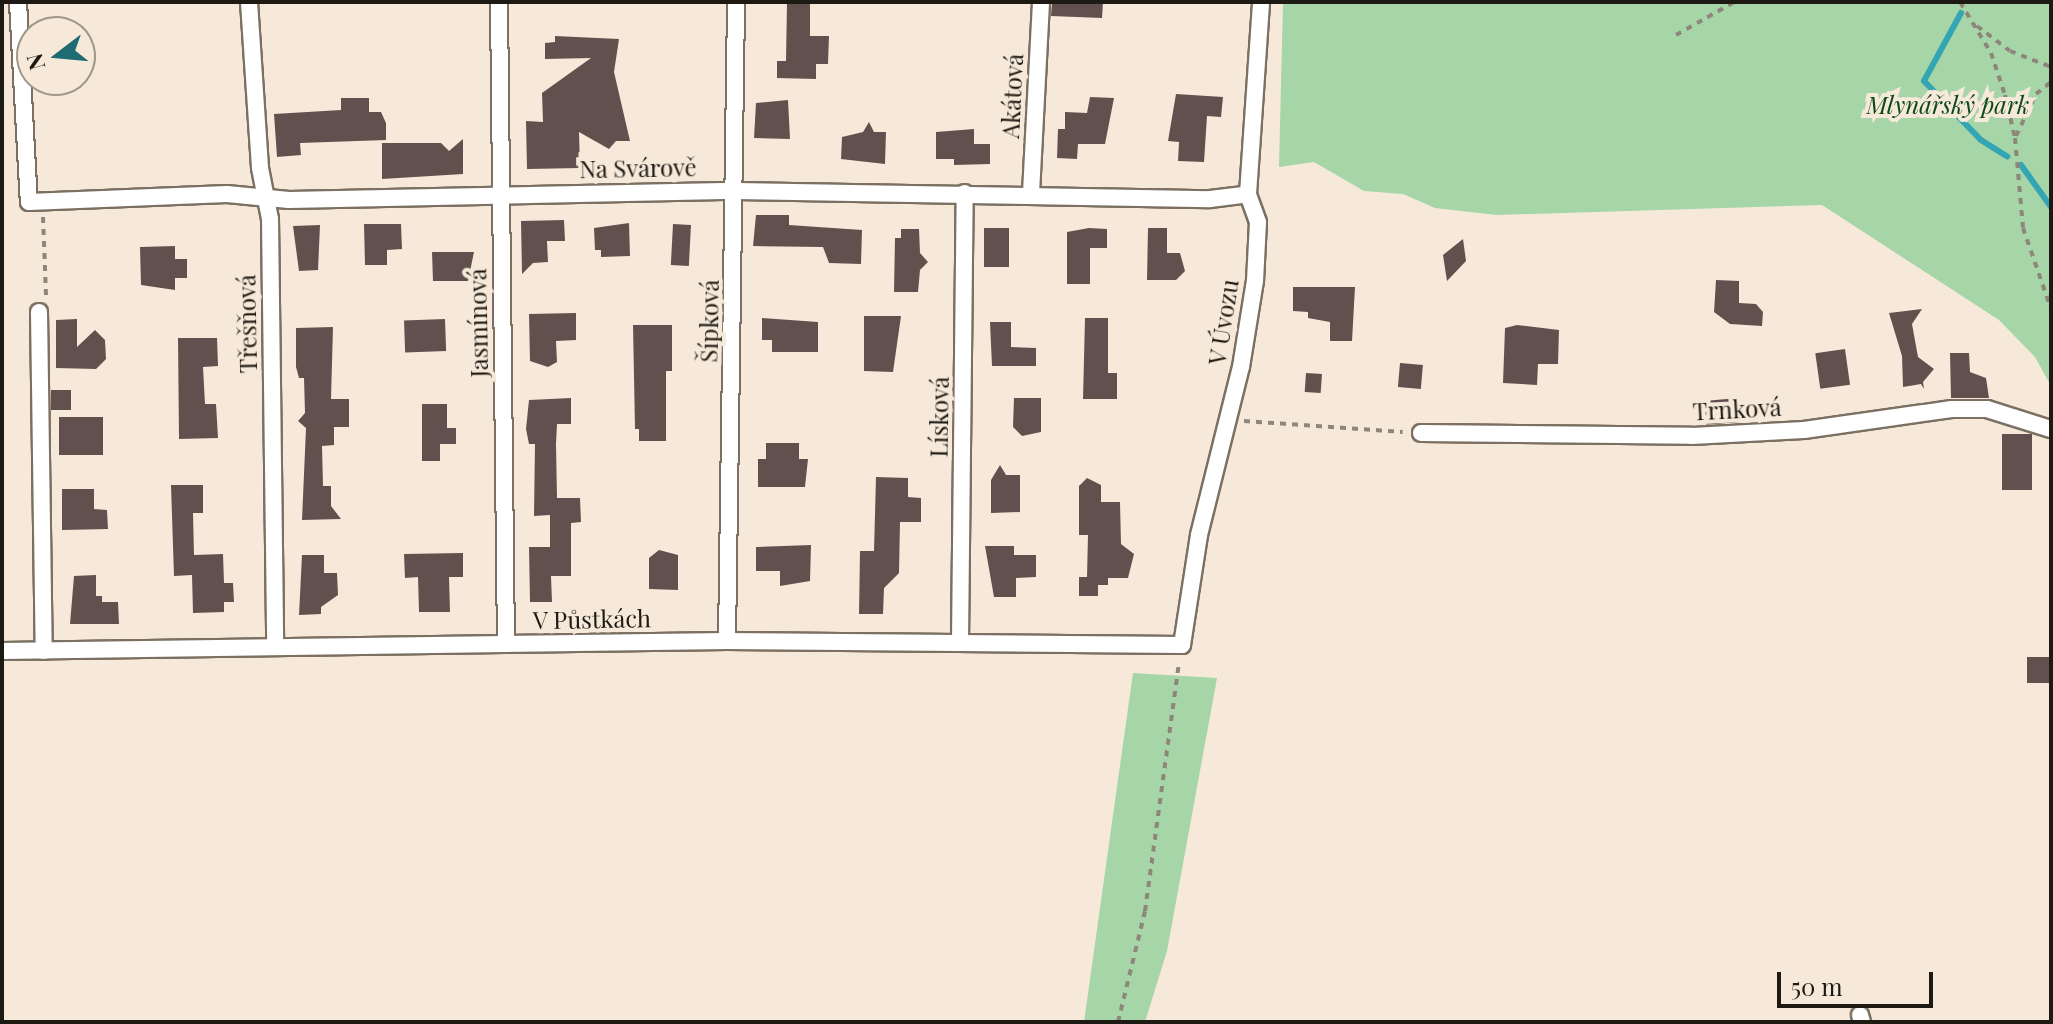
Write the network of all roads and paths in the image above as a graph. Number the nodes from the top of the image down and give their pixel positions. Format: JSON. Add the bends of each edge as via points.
{"nodes":[{"id":1,"x":18,"y":2,"type":"edge"},
{"id":2,"x":249,"y":2,"type":"edge"},
{"id":3,"x":499,"y":2,"type":"edge"},
{"id":4,"x":736,"y":2,"type":"edge"},
{"id":5,"x":1041,"y":2,"type":"edge"},
{"id":6,"x":1261,"y":2,"type":"edge"},
{"id":7,"x":1734,"y":2,"type":"edge"},
{"id":8,"x":1960,"y":2,"type":"edge"},
{"id":9,"x":1972,"y":22,"type":"junction"},
{"id":10,"x":1676,"y":35,"type":"dead end"},
{"id":11,"x":2051,"y":67,"type":"edge"},
{"id":12,"x":2051,"y":82,"type":"edge"},
{"id":13,"x":2015,"y":138,"type":"junction"},
{"id":14,"x":736,"y":191,"type":"junction"},
{"id":15,"x":965,"y":193,"type":"junction"},
{"id":16,"x":1031,"y":193,"type":"junction"},
{"id":17,"x":500,"y":194,"type":"junction"},
{"id":18,"x":1248,"y":194,"type":"junction"},
{"id":19,"x":264,"y":197,"type":"junction"},
{"id":20,"x":36,"y":202,"type":"junction"},
{"id":21,"x":2051,"y":309,"type":"edge"},
{"id":22,"x":39,"y":312,"type":"joint"},
{"id":23,"x":1227,"y":420,"type":"junction"},
{"id":24,"x":2051,"y":429,"type":"edge"},
{"id":25,"x":1421,"y":433,"type":"joint"},
{"id":26,"x":727,"y":641,"type":"junction"},
{"id":27,"x":960,"y":642,"type":"junction"},
{"id":28,"x":506,"y":644,"type":"junction"},
{"id":29,"x":1182,"y":645,"type":"junction"},
{"id":30,"x":275,"y":646,"type":"junction"},
{"id":31,"x":2,"y":651,"type":"edge"},
{"id":32,"x":44,"y":651,"type":"junction"},
{"id":33,"x":1118,"y":1022,"type":"edge"}],
"edges":[{"from":1,"to":20,"type":"street"},
{"from":2,"to":19,"type":"street","name":"Třešňová"},
{"from":3,"to":17,"type":"street","name":"Jasmínová"},
{"from":4,"to":14,"type":"street","name":"Šípková"},
{"from":5,"to":16,"type":"street","name":"Akátová"},
{"from":6,"to":18,"type":"street","name":"V Úvozu"},
{"from":7,"to":10,"type":"path"},
{"from":8,"to":9,"type":"path"},
{"from":9,"to":11,"type":"path","via":[[2010,51]]},
{"from":9,"to":13,"type":"path","via":[[1991,53]]},
{"from":12,"to":13,"type":"path","via":[[2036,94]]},
{"from":13,"to":21,"type":"path","via":[[2023,228]]},
{"from":14,"to":15,"type":"street","name":"Na Svárově"},
{"from":14,"to":17,"type":"street","name":"Na Svárově"},
{"from":14,"to":26,"type":"street","name":"Šípková"},
{"from":15,"to":16,"type":"street","name":"Na Svárově"},
{"from":15,"to":27,"type":"street","name":"Lísková"},
{"from":16,"to":18,"type":"street","name":"Na Svárově","via":[[1210,199]]},
{"from":17,"to":19,"type":"street","name":"Na Svárově"},
{"from":17,"to":28,"type":"street","name":"Jasmínová"},
{"from":18,"to":23,"type":"street","name":"V Úvozu","via":[[1258,222],[1255,281]]},
{"from":19,"to":20,"type":"street","name":"Na Svárově"},
{"from":19,"to":30,"type":"street","name":"Třešňová","via":[[270,219]]},
{"from":20,"to":22,"type":"path","via":[[46,301]]},
{"from":22,"to":32,"type":"street"},
{"from":23,"to":25,"type":"path"},
{"from":23,"to":29,"type":"street","name":"V Úvozu","via":[[1199,535]]},
{"from":24,"to":25,"type":"street","name":"Trnková","via":[[2009,414],[1964,409],[1804,430],[1692,436]]},
{"from":26,"to":27,"type":"street","name":"V Půstkách"},
{"from":26,"to":28,"type":"street","name":"V Půstkách"},
{"from":27,"to":29,"type":"street","name":"V Půstkách"},
{"from":28,"to":30,"type":"street","name":"V Půstkách"},
{"from":29,"to":33,"type":"path","via":[[1145,911]]},
{"from":30,"to":32,"type":"street","name":"V Půstkách"},
{"from":31,"to":32,"type":"street","name":"V Půstkách"}]}
